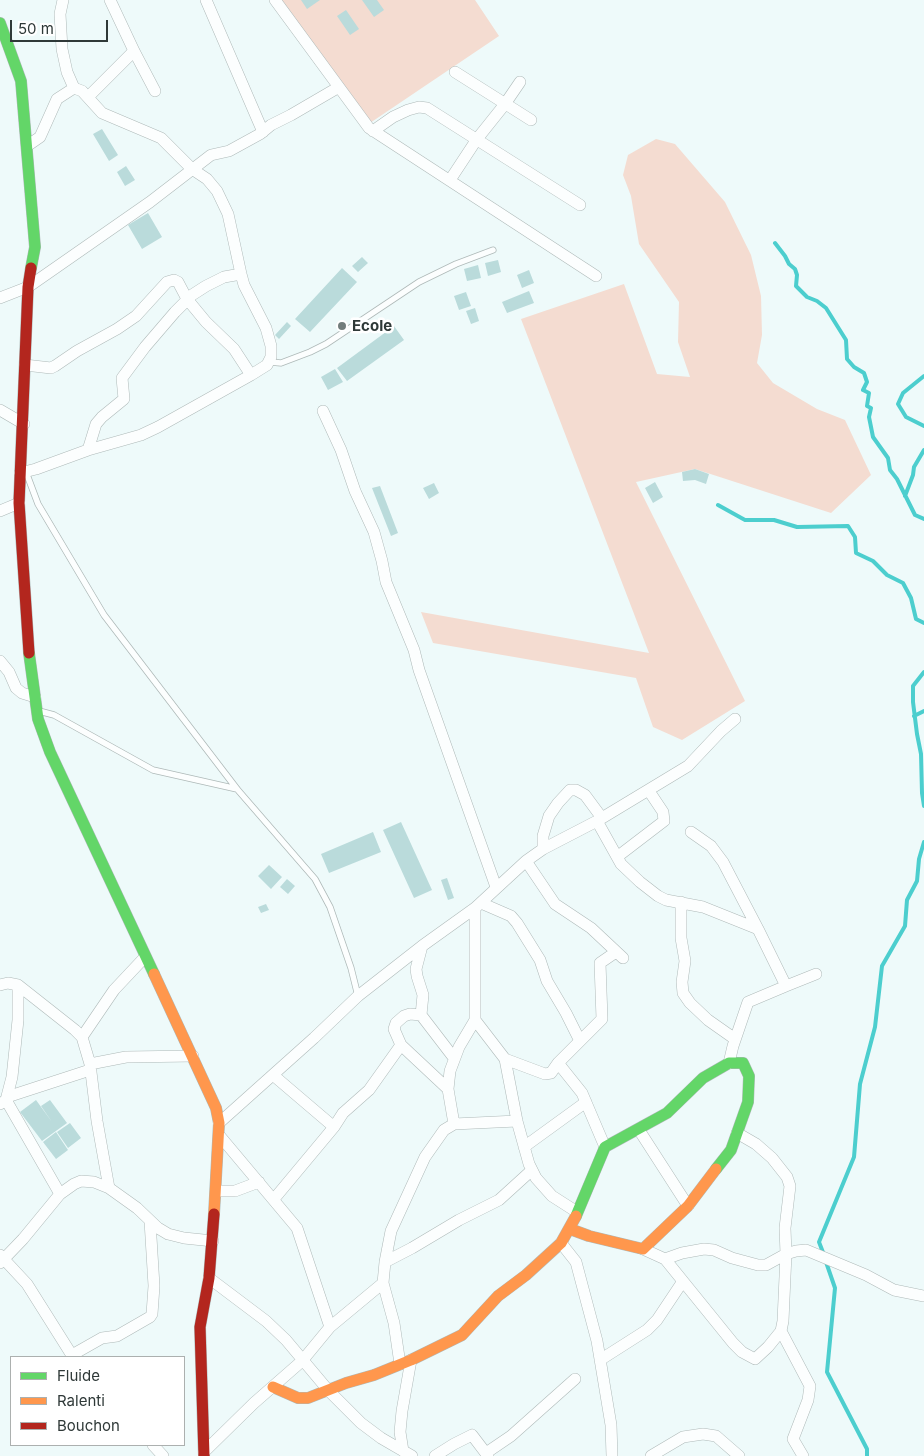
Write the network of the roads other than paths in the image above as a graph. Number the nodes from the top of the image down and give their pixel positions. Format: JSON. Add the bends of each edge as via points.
{"nodes":[{"id":1,"x":63,"y":0,"type":"edge"},
{"id":2,"x":110,"y":0,"type":"edge"},
{"id":3,"x":206,"y":0,"type":"edge"},
{"id":4,"x":275,"y":0,"type":"edge"},
{"id":5,"x":0,"y":23,"type":"edge"},
{"id":6,"x":134,"y":51,"type":"junction"},
{"id":7,"x":455,"y":72,"type":"dead end"},
{"id":8,"x":520,"y":82,"type":"dead end"},
{"id":9,"x":339,"y":87,"type":"junction"},
{"id":10,"x":74,"y":88,"type":"junction"},
{"id":11,"x":155,"y":92,"type":"dead end"},
{"id":12,"x":88,"y":97,"type":"junction"},
{"id":13,"x":506,"y":104,"type":"junction"},
{"id":14,"x":532,"y":120,"type":"dead end"},
{"id":15,"x":372,"y":131,"type":"junction"},
{"id":16,"x":263,"y":132,"type":"junction"},
{"id":17,"x":477,"y":139,"type":"junction"},
{"id":18,"x":28,"y":146,"type":"junction"},
{"id":19,"x":192,"y":169,"type":"junction"},
{"id":20,"x":450,"y":180,"type":"junction"},
{"id":21,"x":580,"y":205,"type":"dead end"},
{"id":22,"x":493,"y":250,"type":"dead end"},
{"id":23,"x":241,"y":274,"type":"junction"},
{"id":24,"x":596,"y":276,"type":"dead end"},
{"id":25,"x":28,"y":288,"type":"junction"},
{"id":26,"x":0,"y":298,"type":"edge"},
{"id":27,"x":187,"y":299,"type":"junction"},
{"id":28,"x":270,"y":362,"type":"junction"},
{"id":29,"x":25,"y":365,"type":"junction"},
{"id":30,"x":251,"y":375,"type":"junction"},
{"id":31,"x":0,"y":403,"type":"edge"},
{"id":32,"x":0,"y":411,"type":"edge"},
{"id":33,"x":323,"y":412,"type":"dead end"},
{"id":34,"x":24,"y":424,"type":"junction"},
{"id":35,"x":88,"y":450,"type":"junction"},
{"id":36,"x":23,"y":472,"type":"junction"},
{"id":37,"x":19,"y":503,"type":"junction"},
{"id":38,"x":0,"y":511,"type":"edge"},
{"id":39,"x":0,"y":660,"type":"edge"},
{"id":40,"x":35,"y":697,"type":"junction"},
{"id":41,"x":37,"y":710,"type":"junction"},
{"id":42,"x":735,"y":720,"type":"dead end"},
{"id":43,"x":237,"y":789,"type":"junction"},
{"id":44,"x":649,"y":790,"type":"junction"},
{"id":45,"x":600,"y":820,"type":"junction"},
{"id":46,"x":691,"y":832,"type":"dead end"},
{"id":47,"x":543,"y":849,"type":"junction"},
{"id":48,"x":617,"y":857,"type":"junction"},
{"id":49,"x":526,"y":861,"type":"junction"},
{"id":50,"x":496,"y":887,"type":"junction"},
{"id":51,"x":681,"y":902,"type":"junction"},
{"id":52,"x":478,"y":906,"type":"junction"},
{"id":53,"x":758,"y":929,"type":"junction"},
{"id":54,"x":422,"y":946,"type":"junction"},
{"id":55,"x":146,"y":957,"type":"junction"},
{"id":56,"x":816,"y":974,"type":"dead end"},
{"id":57,"x":0,"y":985,"type":"edge"},
{"id":58,"x":18,"y":985,"type":"junction"},
{"id":59,"x":786,"y":986,"type":"junction"},
{"id":60,"x":358,"y":996,"type":"junction"},
{"id":61,"x":421,"y":1015,"type":"junction"},
{"id":62,"x":475,"y":1020,"type":"junction"},
{"id":63,"x":82,"y":1037,"type":"junction"},
{"id":64,"x":735,"y":1039,"type":"junction"},
{"id":65,"x":580,"y":1041,"type":"junction"},
{"id":66,"x":401,"y":1045,"type":"junction"},
{"id":67,"x":193,"y":1056,"type":"junction"},
{"id":68,"x":454,"y":1058,"type":"junction"},
{"id":69,"x":505,"y":1059,"type":"junction"},
{"id":70,"x":558,"y":1063,"type":"junction"},
{"id":71,"x":729,"y":1063,"type":"junction"},
{"id":72,"x":90,"y":1067,"type":"junction"},
{"id":73,"x":273,"y":1075,"type":"junction"},
{"id":74,"x":448,"y":1089,"type":"junction"},
{"id":75,"x":4,"y":1096,"type":"edge"},
{"id":76,"x":586,"y":1102,"type":"junction"},
{"id":77,"x":517,"y":1121,"type":"junction"},
{"id":78,"x":219,"y":1122,"type":"junction"},
{"id":79,"x":454,"y":1124,"type":"junction"},
{"id":80,"x":334,"y":1127,"type":"junction"},
{"id":81,"x":639,"y":1130,"type":"junction"},
{"id":82,"x":737,"y":1133,"type":"junction"},
{"id":83,"x":219,"y":1135,"type":"junction"},
{"id":84,"x":605,"y":1146,"type":"junction"},
{"id":85,"x":524,"y":1147,"type":"junction"},
{"id":86,"x":532,"y":1170,"type":"junction"},
{"id":87,"x":259,"y":1182,"type":"junction"},
{"id":88,"x":109,"y":1188,"type":"junction"},
{"id":89,"x":216,"y":1191,"type":"junction"},
{"id":90,"x":60,"y":1194,"type":"junction"},
{"id":91,"x":274,"y":1199,"type":"junction"},
{"id":92,"x":688,"y":1206,"type":"junction"},
{"id":93,"x":577,"y":1212,"type":"junction"},
{"id":94,"x":150,"y":1221,"type":"junction"},
{"id":95,"x":570,"y":1229,"type":"junction"},
{"id":96,"x":213,"y":1241,"type":"junction"},
{"id":97,"x":561,"y":1242,"type":"junction"},
{"id":98,"x":643,"y":1249,"type":"junction"},
{"id":99,"x":786,"y":1254,"type":"junction"},
{"id":100,"x":1,"y":1259,"type":"edge"},
{"id":101,"x":665,"y":1259,"type":"junction"},
{"id":102,"x":385,"y":1262,"type":"junction"},
{"id":103,"x":209,"y":1278,"type":"junction"},
{"id":104,"x":683,"y":1281,"type":"junction"},
{"id":105,"x":383,"y":1283,"type":"junction"},
{"id":106,"x":924,"y":1296,"type":"edge"},
{"id":107,"x":330,"y":1327,"type":"junction"},
{"id":108,"x":781,"y":1331,"type":"junction"},
{"id":109,"x":72,"y":1356,"type":"edge"},
{"id":110,"x":600,"y":1360,"type":"junction"},
{"id":111,"x":302,"y":1361,"type":"junction"},
{"id":112,"x":406,"y":1362,"type":"junction"},
{"id":113,"x":576,"y":1379,"type":"dead end"},
{"id":114,"x":272,"y":1387,"type":"junction"},
{"id":115,"x":328,"y":1390,"type":"junction"},
{"id":116,"x":154,"y":1446,"type":"edge"},
{"id":117,"x":204,"y":1454,"type":"edge"},
{"id":118,"x":407,"y":1454,"type":"edge"},
{"id":119,"x":487,"y":1454,"type":"edge"},
{"id":120,"x":163,"y":1456,"type":"edge"},
{"id":121,"x":435,"y":1456,"type":"edge"},
{"id":122,"x":612,"y":1456,"type":"edge"},
{"id":123,"x":651,"y":1456,"type":"edge"},
{"id":124,"x":739,"y":1456,"type":"edge"},
{"id":125,"x":803,"y":1456,"type":"edge"}],
"edges":[{"from":1,"to":10,"type":"street","via":[[60,14],[62,49]]},
{"from":2,"to":6,"type":"street"},
{"from":3,"to":16,"type":"street"},
{"from":4,"to":9,"type":"street"},
{"from":5,"to":18,"type":"street","via":[[20,81]]},
{"from":6,"to":11,"type":"street"},
{"from":6,"to":12,"type":"street"},
{"from":7,"to":13,"type":"street"},
{"from":8,"to":13,"type":"street"},
{"from":9,"to":15,"type":"street"},
{"from":9,"to":16,"type":"street"},
{"from":10,"to":12,"type":"street"},
{"from":10,"to":18,"type":"street","via":[[57,100],[40,137]]},
{"from":12,"to":19,"type":"street","via":[[102,113],[162,138]]},
{"from":13,"to":14,"type":"street"},
{"from":13,"to":17,"type":"street"},
{"from":15,"to":17,"type":"street","via":[[398,115],[424,107]]},
{"from":15,"to":20,"type":"street"},
{"from":16,"to":19,"type":"street","via":[[229,151],[210,155]]},
{"from":17,"to":20,"type":"street"},
{"from":17,"to":21,"type":"street"},
{"from":18,"to":25,"type":"street","via":[[35,253]]},
{"from":19,"to":23,"type":"street","via":[[207,179],[222,201],[230,221]]},
{"from":19,"to":25,"type":"street"},
{"from":20,"to":24,"type":"street"},
{"from":22,"to":28,"type":"lane","via":[[419,282],[326,344],[281,363]]},
{"from":23,"to":27,"type":"street","via":[[216,280]]},
{"from":23,"to":28,"type":"street","via":[[266,328],[271,346]]},
{"from":25,"to":26,"type":"street"},
{"from":25,"to":29,"type":"street"},
{"from":27,"to":29,"type":"street","via":[[178,282],[171,280],[136,316],[55,366]]},
{"from":27,"to":30,"type":"street","via":[[228,342]]},
{"from":27,"to":35,"type":"street","via":[[125,374],[122,382],[124,399],[99,421]]},
{"from":28,"to":30,"type":"street"},
{"from":29,"to":34,"type":"street"},
{"from":30,"to":35,"type":"street","via":[[141,435]]},
{"from":31,"to":32,"type":"street"},
{"from":32,"to":34,"type":"street"},
{"from":33,"to":50,"type":"street","via":[[374,532],[386,582],[414,650]]},
{"from":34,"to":36,"type":"street"},
{"from":35,"to":36,"type":"street"},
{"from":36,"to":37,"type":"street"},
{"from":36,"to":43,"type":"lane","via":[[38,504],[104,615]]},
{"from":37,"to":38,"type":"street"},
{"from":37,"to":40,"type":"street","via":[[24,598]]},
{"from":39,"to":40,"type":"street","via":[[16,688]]},
{"from":40,"to":41,"type":"street"},
{"from":41,"to":43,"type":"lane","via":[[54,715],[153,770]]},
{"from":41,"to":55,"type":"street","via":[[50,752]]},
{"from":42,"to":44,"type":"street","via":[[688,766]]},
{"from":43,"to":60,"type":"lane","via":[[315,879],[330,907]]},
{"from":44,"to":45,"type":"street"},
{"from":44,"to":48,"type":"street","via":[[663,812],[664,821]]},
{"from":45,"to":47,"type":"street"},
{"from":45,"to":47,"type":"street","via":[[585,795],[570,790],[550,816],[543,836]]},
{"from":45,"to":48,"type":"street"},
{"from":46,"to":53,"type":"street","via":[[711,846],[723,862]]},
{"from":47,"to":49,"type":"street"},
{"from":48,"to":51,"type":"street","via":[[658,896]]},
{"from":49,"to":50,"type":"street"},
{"from":49,"to":65,"type":"street","via":[[555,904],[591,928],[620,955],[600,963],[602,1019]]},
{"from":50,"to":52,"type":"street"},
{"from":51,"to":53,"type":"street","via":[[703,907]]},
{"from":51,"to":64,"type":"street","via":[[685,961],[683,993],[708,1020]]},
{"from":52,"to":54,"type":"street"},
{"from":52,"to":62,"type":"street"},
{"from":52,"to":65,"type":"street","via":[[510,916],[517,923],[540,960],[547,981]]},
{"from":53,"to":59,"type":"street"},
{"from":54,"to":60,"type":"street"},
{"from":54,"to":61,"type":"street","via":[[416,969],[423,995]]},
{"from":55,"to":63,"type":"street","via":[[114,990]]},
{"from":55,"to":67,"type":"street"},
{"from":56,"to":59,"type":"street"},
{"from":57,"to":58,"type":"street","via":[[8,982]]},
{"from":58,"to":63,"type":"street"},
{"from":58,"to":75,"type":"street","via":[[12,1077]]},
{"from":59,"to":64,"type":"street","via":[[748,1002]]},
{"from":60,"to":73,"type":"street"},
{"from":61,"to":66,"type":"street","via":[[410,1014],[396,1023],[394,1029]]},
{"from":61,"to":68,"type":"street"},
{"from":62,"to":68,"type":"street"},
{"from":62,"to":69,"type":"street"},
{"from":63,"to":72,"type":"street"},
{"from":64,"to":71,"type":"street"},
{"from":65,"to":70,"type":"street"},
{"from":66,"to":74,"type":"street"},
{"from":66,"to":80,"type":"street","via":[[369,1090],[343,1113]]},
{"from":67,"to":72,"type":"street","via":[[126,1057]]},
{"from":67,"to":78,"type":"street"},
{"from":68,"to":74,"type":"street"},
{"from":69,"to":70,"type":"street","via":[[545,1074],[551,1073]]},
{"from":69,"to":77,"type":"street"},
{"from":70,"to":76,"type":"street"},
{"from":71,"to":81,"type":"street","via":[[703,1078],[684,1099]]},
{"from":71,"to":82,"type":"street","via":[[743,1062],[750,1076],[748,1102]]},
{"from":72,"to":75,"type":"street"},
{"from":72,"to":88,"type":"street"},
{"from":73,"to":78,"type":"street"},
{"from":73,"to":80,"type":"street"},
{"from":74,"to":79,"type":"street"},
{"from":75,"to":90,"type":"street"},
{"from":76,"to":84,"type":"street"},
{"from":76,"to":85,"type":"street"},
{"from":77,"to":79,"type":"street"},
{"from":77,"to":85,"type":"street"},
{"from":78,"to":83,"type":"street"},
{"from":79,"to":102,"type":"street","via":[[444,1130],[425,1157],[391,1231]]},
{"from":80,"to":91,"type":"street"},
{"from":81,"to":84,"type":"street"},
{"from":81,"to":92,"type":"street"},
{"from":82,"to":92,"type":"street","via":[[727,1157]]},
{"from":82,"to":99,"type":"street","via":[[772,1158],[789,1181]]},
{"from":83,"to":87,"type":"street"},
{"from":83,"to":89,"type":"street"},
{"from":84,"to":93,"type":"street"},
{"from":85,"to":86,"type":"street"},
{"from":86,"to":93,"type":"street","via":[[552,1196]]},
{"from":86,"to":102,"type":"street","via":[[499,1200]]},
{"from":87,"to":89,"type":"street","via":[[235,1191]]},
{"from":87,"to":91,"type":"street"},
{"from":88,"to":90,"type":"street","via":[[81,1181]]},
{"from":88,"to":94,"type":"street"},
{"from":89,"to":96,"type":"street"},
{"from":90,"to":100,"type":"street"},
{"from":91,"to":107,"type":"street","via":[[297,1228]]},
{"from":92,"to":98,"type":"street"},
{"from":93,"to":95,"type":"street"},
{"from":94,"to":96,"type":"street","via":[[168,1234]]},
{"from":94,"to":109,"type":"street","via":[[154,1286],[152,1314],[118,1336],[102,1338]]},
{"from":95,"to":97,"type":"street"},
{"from":95,"to":98,"type":"street"},
{"from":96,"to":103,"type":"street"},
{"from":97,"to":110,"type":"street","via":[[576,1262]]},
{"from":97,"to":112,"type":"street","via":[[498,1296],[462,1335]]},
{"from":98,"to":101,"type":"street"},
{"from":99,"to":101,"type":"street","via":[[766,1265],[704,1249]]},
{"from":99,"to":106,"type":"street","via":[[806,1250],[894,1290]]},
{"from":99,"to":108,"type":"street"},
{"from":100,"to":109,"type":"street","via":[[27,1284]]},
{"from":101,"to":104,"type":"street"},
{"from":102,"to":105,"type":"street"},
{"from":103,"to":111,"type":"street","via":[[266,1321]]},
{"from":103,"to":117,"type":"street","via":[[200,1327]]},
{"from":104,"to":108,"type":"street","via":[[733,1343],[752,1359],[757,1359]]},
{"from":104,"to":110,"type":"street","via":[[647,1330]]},
{"from":105,"to":107,"type":"street"},
{"from":105,"to":112,"type":"street"},
{"from":107,"to":111,"type":"street"},
{"from":108,"to":125,"type":"street","via":[[810,1386],[793,1439]]},
{"from":110,"to":122,"type":"street","via":[[611,1425]]},
{"from":111,"to":114,"type":"street"},
{"from":111,"to":115,"type":"street"},
{"from":112,"to":115,"type":"street"},
{"from":112,"to":118,"type":"street","via":[[400,1432]]},
{"from":113,"to":119,"type":"street"},
{"from":114,"to":115,"type":"street","via":[[302,1399]]},
{"from":114,"to":117,"type":"street"},
{"from":115,"to":118,"type":"street","via":[[361,1423]]},
{"from":116,"to":120,"type":"street"},
{"from":119,"to":121,"type":"street","via":[[469,1435]]},
{"from":123,"to":124,"type":"street","via":[[679,1439],[703,1434],[716,1436]]}]}
